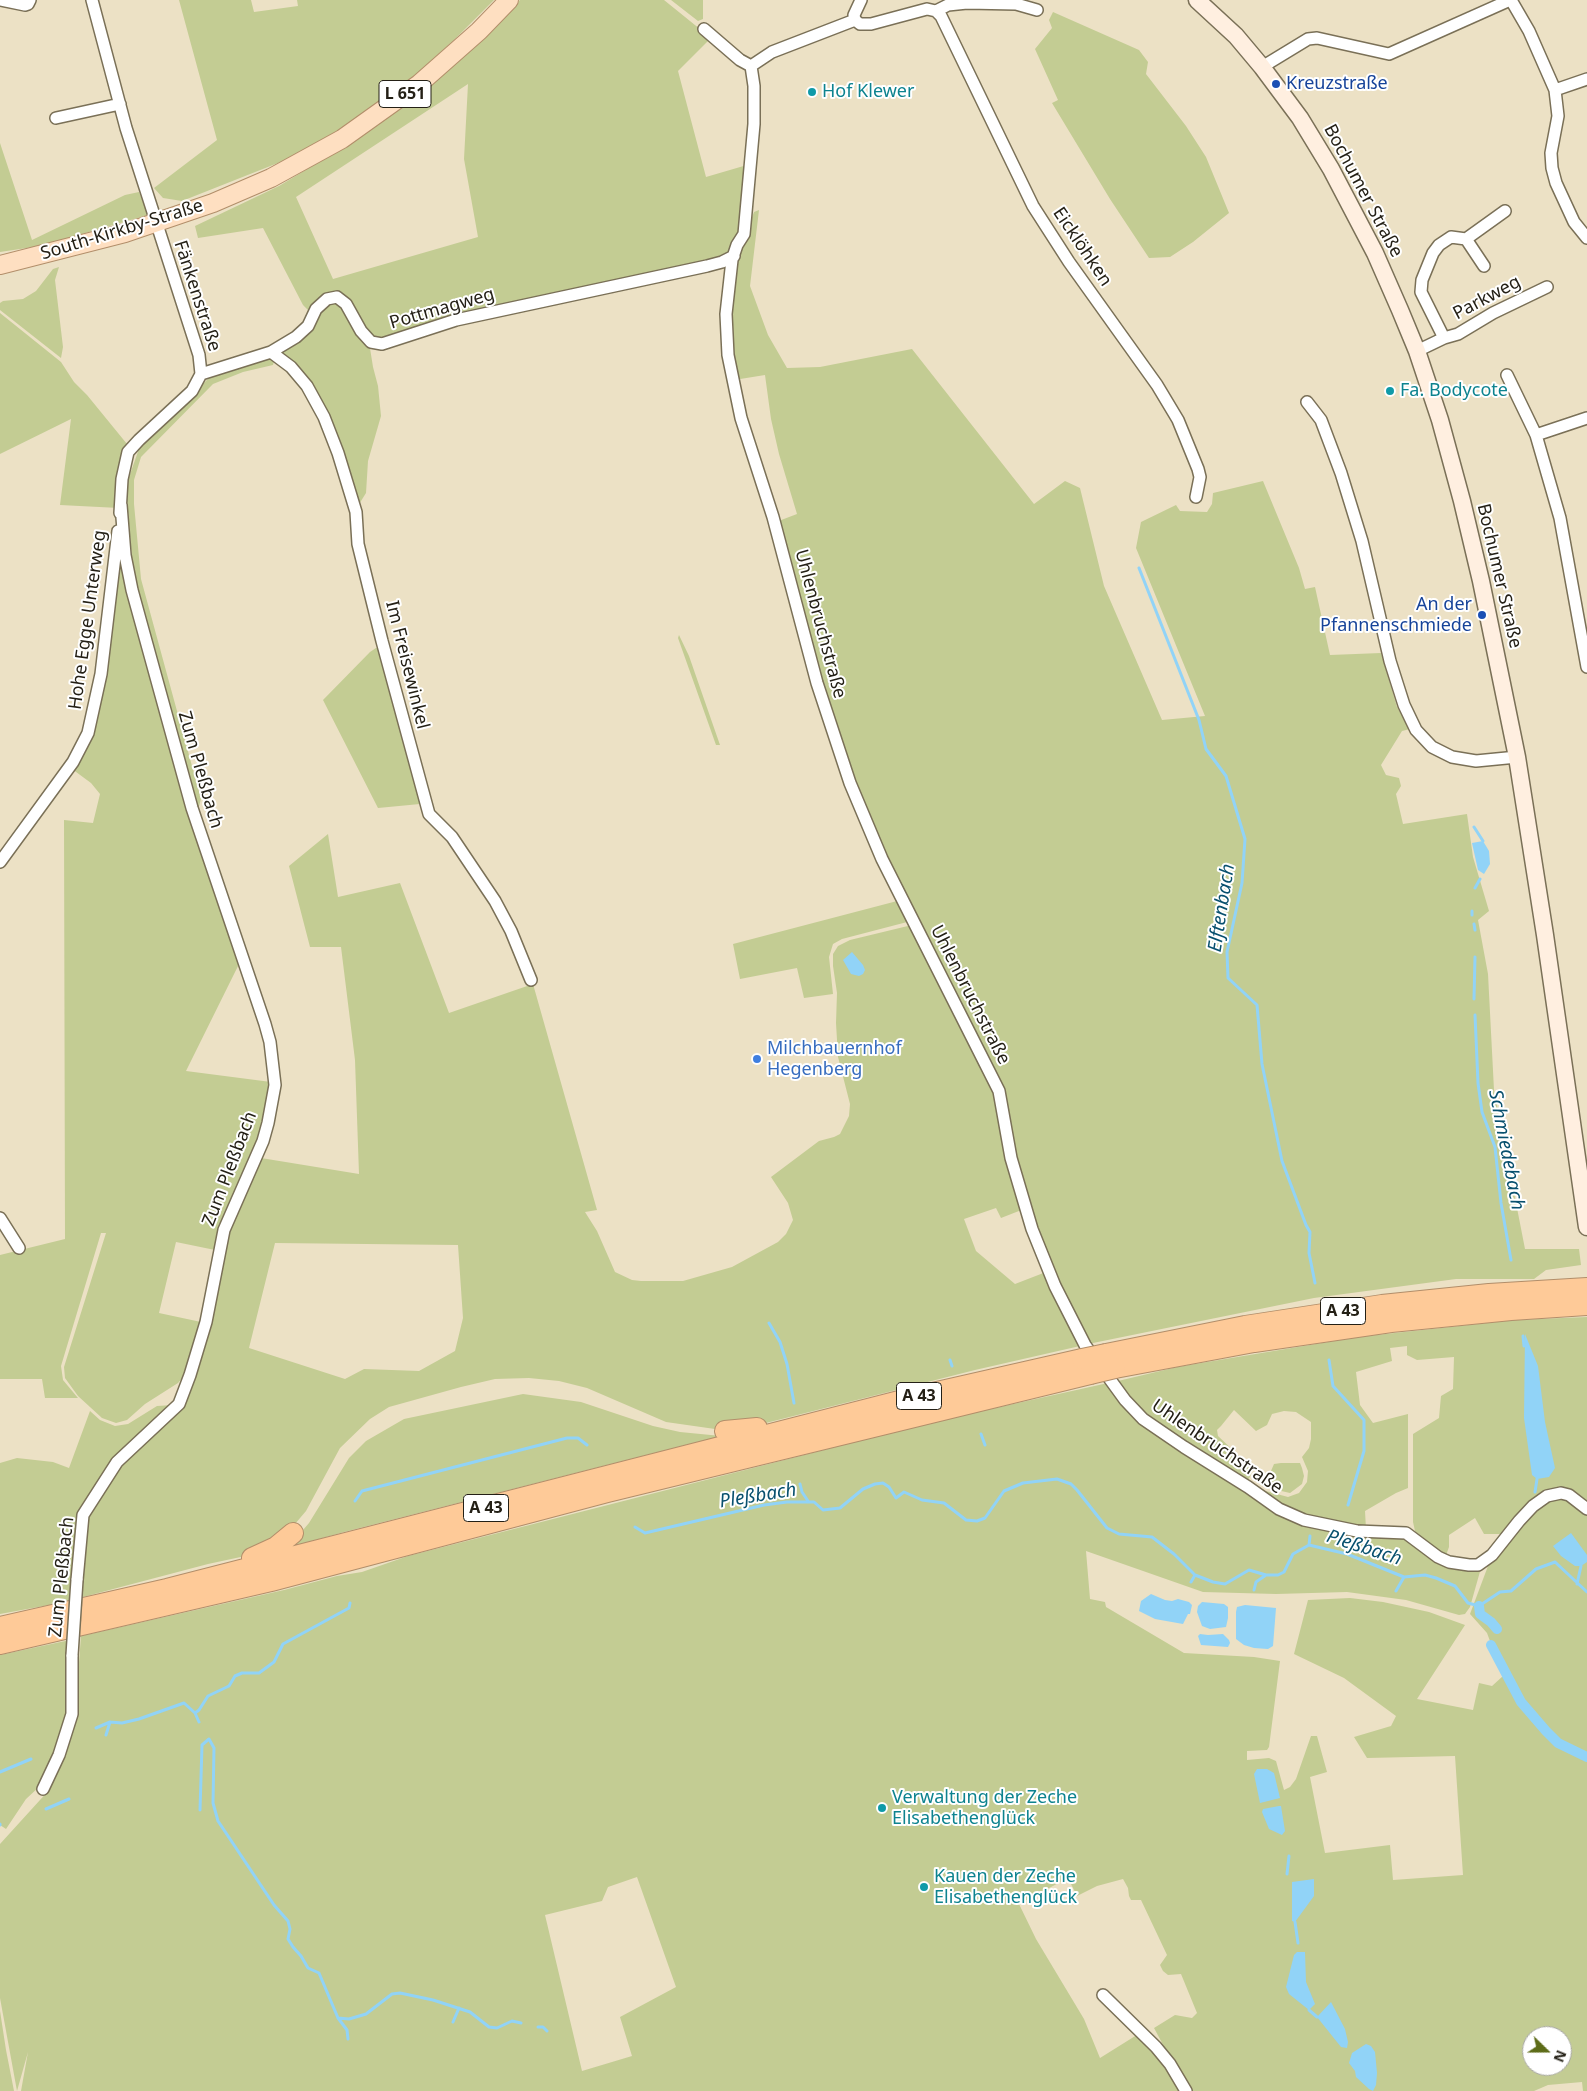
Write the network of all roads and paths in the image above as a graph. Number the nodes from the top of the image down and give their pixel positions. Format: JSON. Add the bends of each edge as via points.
{"nodes":[{"id":1,"x":1,"y":0,"type":"edge"},
{"id":2,"x":30,"y":0,"type":"edge"},
{"id":3,"x":92,"y":0,"type":"edge"},
{"id":4,"x":508,"y":0,"type":"edge"},
{"id":5,"x":862,"y":0,"type":"edge"},
{"id":6,"x":1197,"y":0,"type":"edge"},
{"id":7,"x":1511,"y":0,"type":"edge"},
{"id":8,"x":1037,"y":10,"type":"dead end"},
{"id":9,"x":936,"y":11,"type":"junction"},
{"id":10,"x":854,"y":20,"type":"junction"},
{"id":11,"x":704,"y":30,"type":"dead end"},
{"id":12,"x":751,"y":66,"type":"junction"},
{"id":13,"x":1262,"y":67,"type":"junction"},
{"id":14,"x":1587,"y":79,"type":"edge"},
{"id":15,"x":1555,"y":90,"type":"junction"},
{"id":16,"x":120,"y":104,"type":"junction"},
{"id":17,"x":56,"y":118,"type":"dead end"},
{"id":18,"x":1505,"y":211,"type":"dead end"},
{"id":19,"x":156,"y":223,"type":"junction"},
{"id":20,"x":1587,"y":238,"type":"edge"},
{"id":21,"x":1466,"y":239,"type":"junction"},
{"id":22,"x":734,"y":256,"type":"junction"},
{"id":23,"x":0,"y":265,"type":"edge"},
{"id":24,"x":1484,"y":266,"type":"dead end"},
{"id":25,"x":1547,"y":287,"type":"dead end"},
{"id":26,"x":1444,"y":338,"type":"junction"},
{"id":27,"x":1417,"y":351,"type":"junction"},
{"id":28,"x":271,"y":352,"type":"junction"},
{"id":29,"x":202,"y":374,"type":"junction"},
{"id":30,"x":1507,"y":375,"type":"dead end"},
{"id":31,"x":1307,"y":402,"type":"dead end"},
{"id":32,"x":1587,"y":418,"type":"edge"},
{"id":33,"x":1536,"y":435,"type":"junction"},
{"id":34,"x":132,"y":447,"type":"joint"},
{"id":35,"x":1196,"y":497,"type":"dead end"},
{"id":36,"x":121,"y":505,"type":"junction"},
{"id":37,"x":1587,"y":667,"type":"edge"},
{"id":38,"x":1517,"y":757,"type":"junction"},
{"id":39,"x":0,"y":862,"type":"edge"},
{"id":40,"x":531,"y":980,"type":"dead end"},
{"id":41,"x":0,"y":1218,"type":"edge"},
{"id":42,"x":1587,"y":1227,"type":"edge"},
{"id":43,"x":19,"y":1248,"type":"dead end"},
{"id":44,"x":1587,"y":1288,"type":"edge"},
{"id":45,"x":1587,"y":1305,"type":"edge"},
{"id":46,"x":1110,"y":1361,"type":"junction"},
{"id":47,"x":1086,"y":1367,"type":"junction"},
{"id":48,"x":804,"y":1426,"type":"junction"},
{"id":49,"x":725,"y":1431,"type":"dead end"},
{"id":50,"x":1587,"y":1509,"type":"edge"},
{"id":51,"x":292,"y":1533,"type":"dead end"},
{"id":52,"x":167,"y":1589,"type":"junction"},
{"id":53,"x":0,"y":1626,"type":"edge"},
{"id":54,"x":0,"y":1644,"type":"edge"},
{"id":55,"x":43,"y":1789,"type":"dead end"},
{"id":56,"x":1102,"y":1995,"type":"dead end"},
{"id":57,"x":1186,"y":2091,"type":"edge"}],
"edges":[{"from":1,"to":2,"type":"street","via":[[25,5]]},
{"from":3,"to":16,"type":"street","name":"Fänkenstraße"},
{"from":4,"to":19,"type":"main road","name":"South-Kirkby-Straße","number":"L 651","via":[[479,31],[419,84],[342,139],[271,178]]},
{"from":5,"to":10,"type":"street"},
{"from":6,"to":13,"type":"main road","name":"Bochumer Straße","via":[[1231,31]]},
{"from":7,"to":13,"type":"street","via":[[1389,54],[1308,39]]},
{"from":7,"to":15,"type":"street","via":[[1529,30]]},
{"from":8,"to":9,"type":"street","via":[[1016,4],[993,3],[948,5]]},
{"from":9,"to":10,"type":"street","via":[[927,9],[872,24],[860,24]]},
{"from":9,"to":35,"type":"street","name":"Eicklöhken","via":[[1033,206],[1178,420],[1200,477]]},
{"from":10,"to":12,"type":"street","via":[[781,48]]},
{"from":11,"to":12,"type":"street"},
{"from":12,"to":22,"type":"street","name":"Uhlenbruchstraße","via":[[754,124],[744,234]]},
{"from":13,"to":27,"type":"main road","name":"Bochumer Straße","via":[[1300,118],[1343,190],[1375,253]]},
{"from":14,"to":15,"type":"street"},
{"from":15,"to":20,"type":"street","via":[[1558,116],[1551,152],[1552,168],[1574,222]]},
{"from":16,"to":17,"type":"street"},
{"from":16,"to":19,"type":"street","name":"Fänkenstraße"},
{"from":18,"to":21,"type":"street","name":"Parkweg"},
{"from":19,"to":23,"type":"main road","name":"South-Kirkby-Straße","number":"L 651"},
{"from":19,"to":29,"type":"street","name":"Fänkenstraße","via":[[199,355]]},
{"from":21,"to":24,"type":"street","name":"Parkweg"},
{"from":21,"to":26,"type":"street","name":"Parkweg","via":[[1451,237],[1436,248],[1422,280],[1421,292]]},
{"from":22,"to":28,"type":"street","name":"Pottmagweg","via":[[707,266],[456,320],[382,344],[371,342],[361,331],[346,304],[337,297],[327,299],[316,309],[308,326]]},
{"from":22,"to":50,"type":"street","name":"Uhlenbruchstraße","via":[[726,314],[733,385],[824,706],[850,783],[882,859],[999,1091],[1011,1158],[1032,1229],[1055,1286],[1085,1345],[1143,1419],[1278,1509],[1304,1520],[1357,1531],[1406,1533],[1449,1562],[1478,1565],[1492,1555],[1519,1520],[1547,1496],[1569,1495]]},
{"from":25,"to":26,"type":"street","name":"Parkweg","via":[[1458,334]]},
{"from":26,"to":27,"type":"street","name":"Parkweg"},
{"from":27,"to":38,"type":"main road","name":"Bochumer Straße","via":[[1462,501]]},
{"from":28,"to":29,"type":"street","name":"Pottmagweg"},
{"from":28,"to":40,"type":"street","name":"Im Freisewinkel","via":[[291,367],[307,386],[338,453],[356,512],[358,544],[382,642],[429,814],[452,837],[495,900]]},
{"from":29,"to":34,"type":"street","name":"Fänkenstraße","via":[[192,391]]},
{"from":30,"to":33,"type":"street"},
{"from":31,"to":38,"type":"street","via":[[1321,420],[1341,473],[1366,556],[1390,661],[1416,730],[1432,747],[1452,757],[1476,761]]},
{"from":32,"to":33,"type":"street"},
{"from":33,"to":37,"type":"street","via":[[1560,518]]},
{"from":34,"to":36,"type":"street","name":"Hohe Egge Unterweg","via":[[124,465]]},
{"from":36,"to":39,"type":"street","name":"Hohe Egge Unterweg","via":[[101,674],[88,733],[73,762]]},
{"from":36,"to":55,"type":"street","name":"Zum Pleßbach","bridge":true,"via":[[125,555],[135,600],[192,808],[265,1024],[275,1085],[263,1141],[224,1230],[206,1322],[178,1404],[117,1462],[83,1515],[72,1655],[72,1714],[59,1755]]},
{"from":38,"to":42,"type":"main road","name":"Bochumer Straße"},
{"from":41,"to":43,"type":"street"},
{"from":44,"to":46,"type":"highway","number":"A 43","via":[[1489,1294],[1245,1326]]},
{"from":45,"to":46,"type":"highway","number":"A 43","via":[[1391,1322]]},
{"from":46,"to":47,"type":"highway","number":"A 43","bridge":true},
{"from":47,"to":48,"type":"highway","number":"A 43","via":[[924,1395]]},
{"from":47,"to":54,"type":"highway","number":"A 43","via":[[271,1581]]},
{"from":48,"to":49,"type":"highway"},
{"from":48,"to":52,"type":"highway","number":"A 43"},
{"from":51,"to":52,"type":"highway","via":[[276,1547],[258,1556]]},
{"from":52,"to":53,"type":"highway","number":"A 43"},
{"from":56,"to":57,"type":"street","via":[[1156,2047]]}]}
